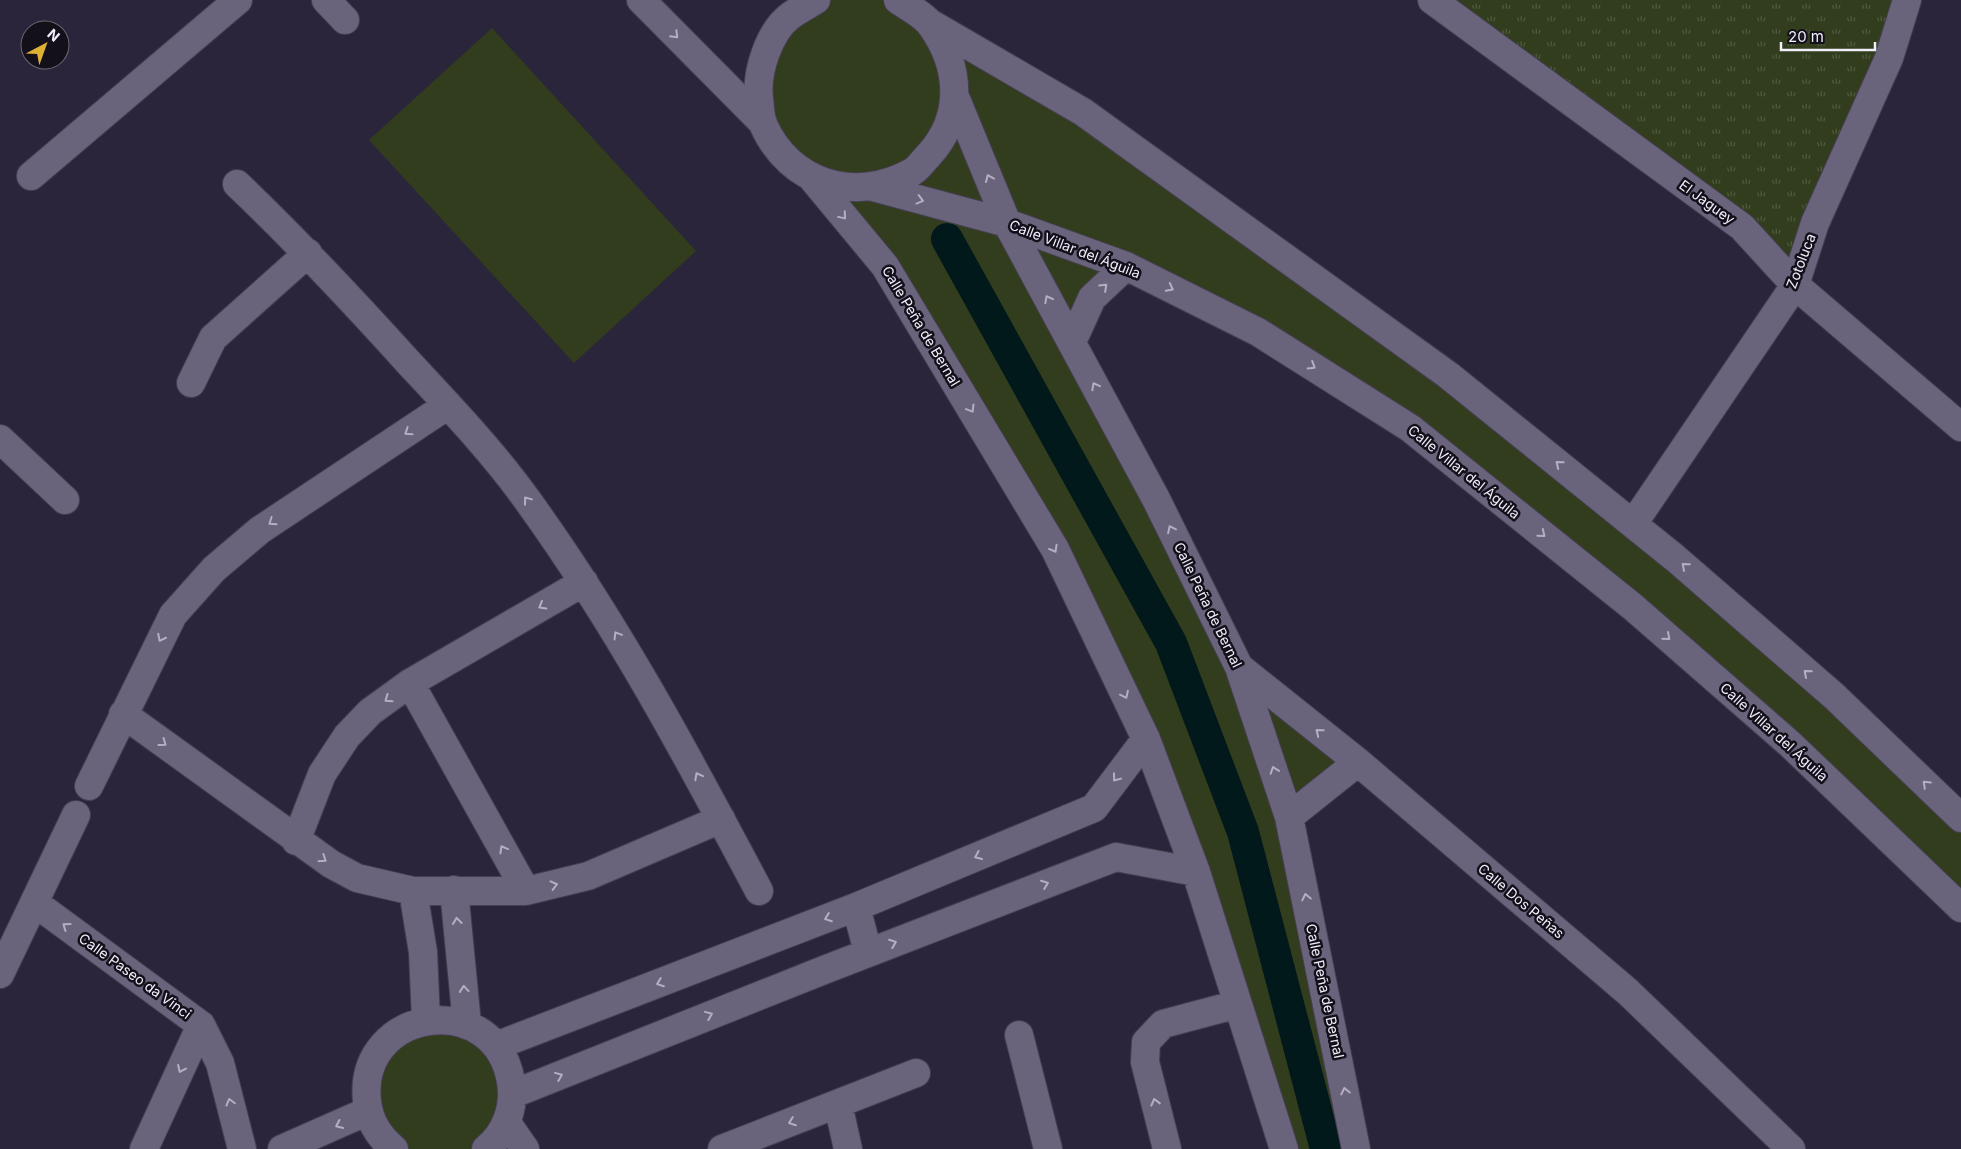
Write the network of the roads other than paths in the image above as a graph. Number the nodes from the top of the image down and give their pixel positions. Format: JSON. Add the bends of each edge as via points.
{"nodes":[{"id":1,"x":238,"y":0,"type":"edge"},
{"id":2,"x":326,"y":0,"type":"edge"},
{"id":3,"x":641,"y":0,"type":"edge"},
{"id":4,"x":816,"y":0,"type":"edge"},
{"id":5,"x":898,"y":0,"type":"edge"},
{"id":6,"x":1432,"y":0,"type":"edge"},
{"id":7,"x":1907,"y":0,"type":"edge"},
{"id":8,"x":345,"y":20,"type":"dead end"},
{"id":9,"x":930,"y":23,"type":"junction"},
{"id":10,"x":956,"y":99,"type":"junction"},
{"id":11,"x":763,"y":123,"type":"junction"},
{"id":12,"x":31,"y":176,"type":"dead end"},
{"id":13,"x":812,"y":178,"type":"junction"},
{"id":14,"x":237,"y":184,"type":"dead end"},
{"id":15,"x":873,"y":187,"type":"junction"},
{"id":16,"x":1007,"y":223,"type":"junction"},
{"id":17,"x":308,"y":252,"type":"junction"},
{"id":18,"x":1126,"y":266,"type":"junction"},
{"id":19,"x":1795,"y":285,"type":"junction"},
{"id":20,"x":1072,"y":342,"type":"junction"},
{"id":21,"x":191,"y":383,"type":"dead end"},
{"id":22,"x":448,"y":405,"type":"junction"},
{"id":23,"x":1961,"y":427,"type":"edge"},
{"id":24,"x":0,"y":439,"type":"edge"},
{"id":25,"x":65,"y":500,"type":"dead end"},
{"id":26,"x":1633,"y":524,"type":"junction"},
{"id":27,"x":584,"y":582,"type":"junction"},
{"id":28,"x":1239,"y":667,"type":"junction"},
{"id":29,"x":410,"y":683,"type":"junction"},
{"id":30,"x":123,"y":714,"type":"junction"},
{"id":31,"x":1146,"y":739,"type":"junction"},
{"id":32,"x":1358,"y":762,"type":"junction"},
{"id":33,"x":89,"y":786,"type":"dead end"},
{"id":34,"x":76,"y":815,"type":"dead end"},
{"id":35,"x":1289,"y":816,"type":"junction"},
{"id":36,"x":1961,"y":818,"type":"edge"},
{"id":37,"x":721,"y":819,"type":"junction"},
{"id":38,"x":296,"y":841,"type":"junction"},
{"id":39,"x":1196,"y":872,"type":"junction"},
{"id":40,"x":454,"y":890,"type":"junction"},
{"id":41,"x":413,"y":891,"type":"junction"},
{"id":42,"x":526,"y":891,"type":"junction"},
{"id":43,"x":758,"y":891,"type":"dead end"},
{"id":44,"x":35,"y":903,"type":"junction"},
{"id":45,"x":856,"y":907,"type":"junction"},
{"id":46,"x":1961,"y":908,"type":"edge"},
{"id":47,"x":868,"y":952,"type":"junction"},
{"id":48,"x":0,"y":974,"type":"edge"},
{"id":49,"x":1238,"y":1004,"type":"junction"},
{"id":50,"x":426,"y":1020,"type":"junction"},
{"id":51,"x":467,"y":1024,"type":"junction"},
{"id":52,"x":201,"y":1025,"type":"junction"},
{"id":53,"x":1019,"y":1035,"type":"dead end"},
{"id":54,"x":496,"y":1046,"type":"junction"},
{"id":55,"x":916,"y":1073,"type":"dead end"},
{"id":56,"x":513,"y":1094,"type":"junction"},
{"id":57,"x":838,"y":1104,"type":"junction"},
{"id":58,"x":368,"y":1111,"type":"junction"},
{"id":59,"x":507,"y":1123,"type":"junction"},
{"id":60,"x":1359,"y":1145,"type":"edge"},
{"id":61,"x":382,"y":1147,"type":"edge"},
{"id":62,"x":144,"y":1149,"type":"edge"},
{"id":63,"x":242,"y":1149,"type":"edge"},
{"id":64,"x":282,"y":1149,"type":"edge"},
{"id":65,"x":486,"y":1149,"type":"edge"},
{"id":66,"x":525,"y":1149,"type":"edge"},
{"id":67,"x":722,"y":1149,"type":"edge"},
{"id":68,"x":848,"y":1149,"type":"edge"},
{"id":69,"x":1048,"y":1149,"type":"edge"},
{"id":70,"x":1166,"y":1149,"type":"edge"},
{"id":71,"x":1284,"y":1149,"type":"edge"},
{"id":72,"x":1791,"y":1149,"type":"edge"}],
"edges":[{"from":1,"to":12,"type":"street"},
{"from":2,"to":8,"type":"street"},
{"from":3,"to":11,"type":"street","one_way":true},
{"from":4,"to":11,"type":"street","via":[[789,17],[767,48],[758,85]]},
{"from":5,"to":9,"type":"street"},
{"from":6,"to":19,"type":"street","name":"El Jaguey","via":[[1742,227]]},
{"from":7,"to":19,"type":"street","name":"Zotoluca","via":[[1889,58],[1815,223]]},
{"from":9,"to":10,"type":"street","via":[[950,58]]},
{"from":26,"to":9,"type":"street","one_way":true,"via":[[1448,375],[1100,124]]},
{"from":10,"to":15,"type":"street","via":[[942,140],[913,172]]},
{"from":16,"to":10,"type":"street","name":"Calle Peña de Bernal","one_way":true},
{"from":11,"to":13,"type":"street","via":[[782,155]]},
{"from":13,"to":15,"type":"street","via":[[842,188]]},
{"from":13,"to":31,"type":"street","name":"Calle Peña de Bernal","one_way":true,"via":[[886,266],[1050,541]]},
{"from":14,"to":17,"type":"street"},
{"from":15,"to":16,"type":"street","name":"Calle Villar del Águila","one_way":true},
{"from":16,"to":18,"type":"street","name":"Calle Villar del Águila"},
{"from":20,"to":16,"type":"street","name":"Calle Peña de Bernal","one_way":true},
{"from":17,"to":21,"type":"street","via":[[213,338]]},
{"from":17,"to":22,"type":"street"},
{"from":20,"to":18,"type":"street","one_way":true,"via":[[1092,298]]},
{"from":18,"to":46,"type":"street","name":"Calle Villar del Águila","one_way":true,"via":[[1258,332],[1410,428],[1633,607],[1775,731]]},
{"from":19,"to":23,"type":"street","name":"El Jaguey"},
{"from":19,"to":26,"type":"street","name":"Zotoluca"},
{"from":28,"to":20,"type":"street","name":"Calle Peña de Bernal","one_way":true,"via":[[1156,499]]},
{"from":27,"to":22,"type":"street","one_way":true,"via":[[526,499]]},
{"from":22,"to":30,"type":"street","one_way":true,"via":[[260,530],[214,569],[173,616]]},
{"from":24,"to":25,"type":"street"},
{"from":36,"to":26,"type":"street","one_way":true,"via":[[1834,696]]},
{"from":27,"to":29,"type":"street","one_way":true},
{"from":37,"to":27,"type":"street","one_way":true,"via":[[659,705]]},
{"from":32,"to":28,"type":"street","name":"Calle Dos Peñas","one_way":true},
{"from":35,"to":28,"type":"street","name":"Calle Peña de Bernal","one_way":true},
{"from":29,"to":38,"type":"street","one_way":true,"via":[[370,712],[347,736],[322,774]]},
{"from":42,"to":29,"type":"street","one_way":true},
{"from":30,"to":33,"type":"street"},
{"from":30,"to":38,"type":"street","one_way":true},
{"from":31,"to":39,"type":"street","name":"Calle Peña de Bernal"},
{"from":31,"to":45,"type":"street","one_way":true,"via":[[1094,808]]},
{"from":32,"to":35,"type":"street"},
{"from":32,"to":72,"type":"street","name":"Calle Dos Peñas","via":[[1628,992]]},
{"from":34,"to":44,"type":"street"},
{"from":60,"to":35,"type":"street","name":"Calle Peña de Bernal","one_way":true},
{"from":42,"to":37,"type":"street","one_way":true,"via":[[588,876]]},
{"from":37,"to":43,"type":"street"},
{"from":38,"to":41,"type":"street","one_way":true,"via":[[357,878]]},
{"from":47,"to":39,"type":"street","one_way":true,"via":[[1116,857]]},
{"from":39,"to":49,"type":"street","name":"Calle Peña de Bernal"},
{"from":40,"to":41,"type":"street"},
{"from":40,"to":42,"type":"street"},
{"from":51,"to":40,"type":"street","one_way":true},
{"from":41,"to":50,"type":"street","via":[[423,952]]},
{"from":44,"to":48,"type":"street"},
{"from":52,"to":44,"type":"street","name":"Calle Paseo da Vinci","one_way":true},
{"from":45,"to":47,"type":"street"},
{"from":45,"to":54,"type":"street","one_way":true},
{"from":56,"to":47,"type":"street","one_way":true},
{"from":70,"to":49,"type":"street","one_way":true,"via":[[1146,1062],[1146,1042],[1164,1024]]},
{"from":49,"to":71,"type":"street","name":"Calle Peña de Bernal"},
{"from":50,"to":51,"type":"street","via":[[453,1020]]},
{"from":50,"to":58,"type":"street","via":[[404,1028],[384,1043],[371,1063],[366,1087]]},
{"from":51,"to":54,"type":"street"},
{"from":52,"to":62,"type":"street","one_way":true},
{"from":63,"to":52,"type":"street","name":"Calle Paseo da Vinci","one_way":true,"via":[[220,1063]]},
{"from":53,"to":69,"type":"street"},
{"from":54,"to":56,"type":"street","via":[[509,1068]]},
{"from":55,"to":57,"type":"street"},
{"from":56,"to":59,"type":"street"},
{"from":57,"to":67,"type":"street","one_way":true},
{"from":57,"to":68,"type":"street"},
{"from":58,"to":61,"type":"street"},
{"from":58,"to":64,"type":"street","one_way":true},
{"from":59,"to":65,"type":"street"},
{"from":59,"to":66,"type":"street"}]}
